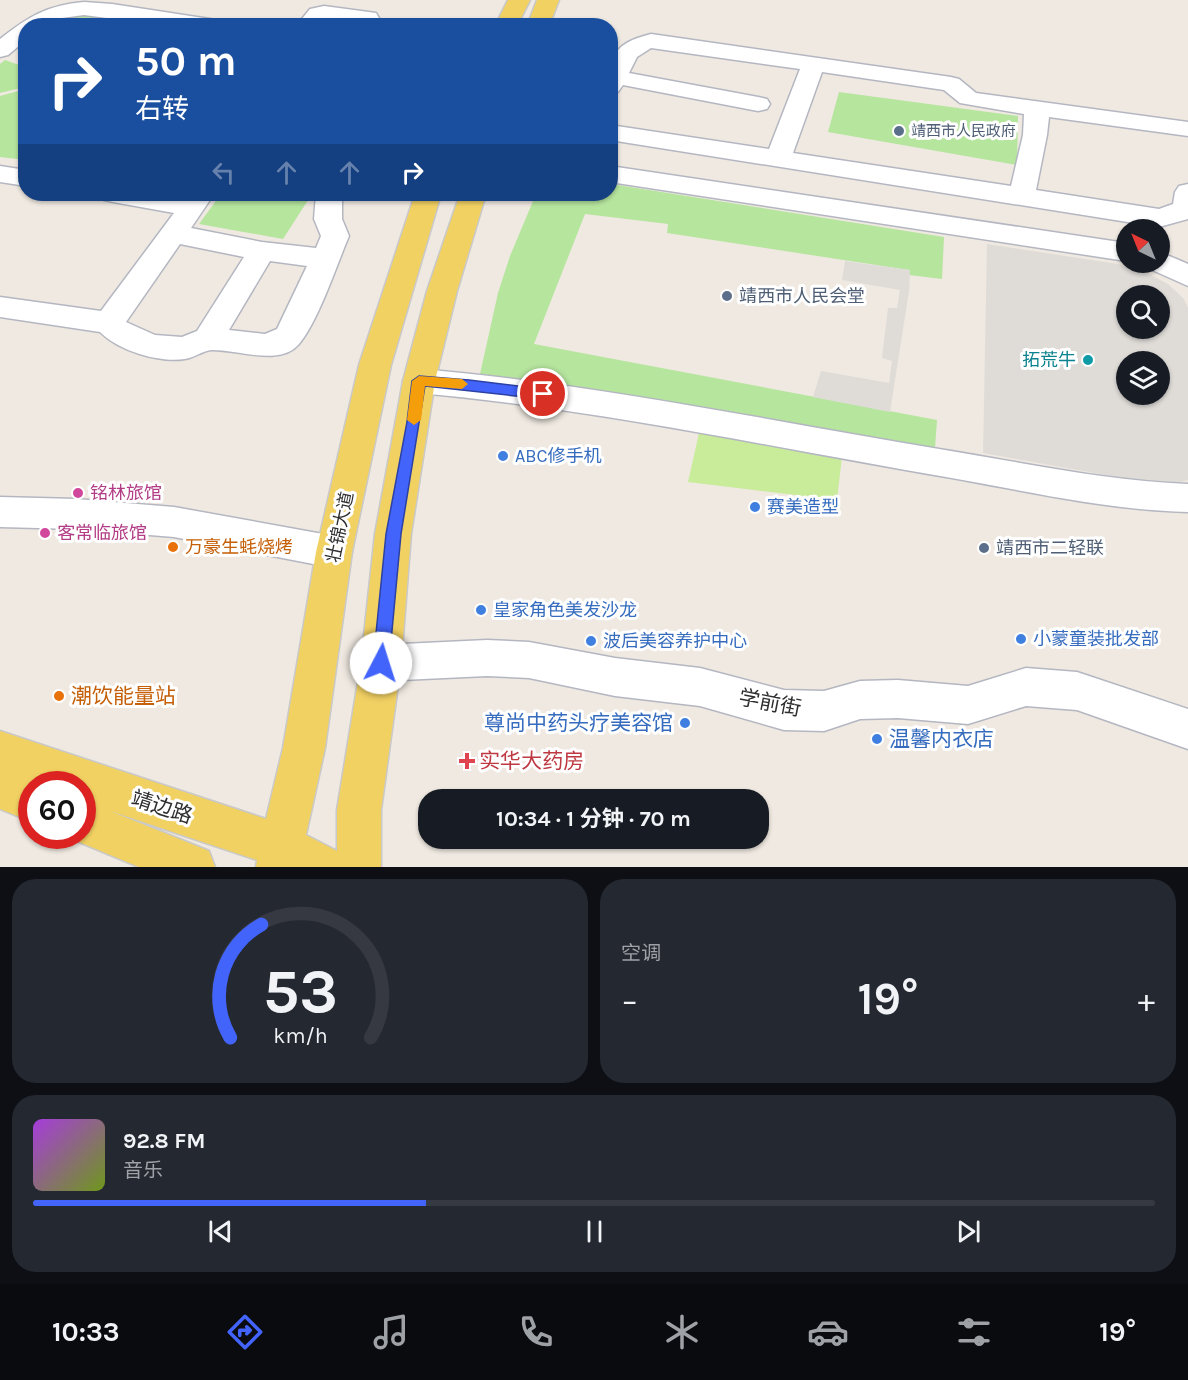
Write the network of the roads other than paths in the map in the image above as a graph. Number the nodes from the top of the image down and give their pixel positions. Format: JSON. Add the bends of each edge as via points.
{"nodes":[{"id":1,"x":519,"y":0,"type":"edge"},
{"id":2,"x":548,"y":0,"type":"edge"},
{"id":3,"x":44,"y":18,"type":"edge"},
{"id":4,"x":159,"y":18,"type":"edge"},
{"id":5,"x":314,"y":18,"type":"edge"},
{"id":6,"x":368,"y":18,"type":"edge"},
{"id":7,"x":510,"y":18,"type":"edge"},
{"id":8,"x":541,"y":18,"type":"edge"},
{"id":9,"x":18,"y":35,"type":"edge"},
{"id":10,"x":0,"y":50,"type":"edge"},
{"id":11,"x":813,"y":65,"type":"junction"},
{"id":12,"x":618,"y":71,"type":"edge"},
{"id":13,"x":618,"y":83,"type":"edge"},
{"id":14,"x":788,"y":89,"type":"junction"},
{"id":15,"x":758,"y":104,"type":"junction"},
{"id":16,"x":1037,"y":108,"type":"junction"},
{"id":17,"x":1188,"y":129,"type":"edge"},
{"id":18,"x":789,"y":131,"type":"junction"},
{"id":19,"x":618,"y":133,"type":"edge"},
{"id":20,"x":778,"y":159,"type":"junction"},
{"id":21,"x":0,"y":174,"type":"edge"},
{"id":22,"x":618,"y":175,"type":"edge"},
{"id":23,"x":18,"y":177,"type":"edge"},
{"id":24,"x":1188,"y":192,"type":"edge"},
{"id":25,"x":1022,"y":195,"type":"junction"},
{"id":26,"x":194,"y":201,"type":"edge"},
{"id":27,"x":329,"y":201,"type":"edge"},
{"id":28,"x":426,"y":201,"type":"edge"},
{"id":29,"x":471,"y":201,"type":"edge"},
{"id":30,"x":173,"y":233,"type":"junction"},
{"id":31,"x":1116,"y":250,"type":"edge"},
{"id":32,"x":262,"y":251,"type":"junction"},
{"id":33,"x":325,"y":259,"type":"junction"},
{"id":34,"x":1170,"y":267,"type":"edge"},
{"id":35,"x":1188,"y":276,"type":"edge"},
{"id":36,"x":0,"y":307,"type":"edge"},
{"id":37,"x":109,"y":323,"type":"junction"},
{"id":38,"x":208,"y":339,"type":"junction"},
{"id":39,"x":419,"y":381,"type":"junction"},
{"id":40,"x":1188,"y":498,"type":"edge"},
{"id":41,"x":0,"y":512,"type":"edge"},
{"id":42,"x":334,"y":552,"type":"junction"},
{"id":43,"x":381,"y":663,"type":"junction"},
{"id":44,"x":1188,"y":729,"type":"edge"},
{"id":45,"x":0,"y":752,"type":"edge"},
{"id":46,"x":0,"y":788,"type":"edge"},
{"id":47,"x":18,"y":795,"type":"edge"},
{"id":48,"x":96,"y":828,"type":"edge"},
{"id":49,"x":279,"y":856,"type":"edge"},
{"id":50,"x":193,"y":867,"type":"edge"},
{"id":51,"x":322,"y":867,"type":"edge"},
{"id":52,"x":359,"y":867,"type":"edge"}],
"edges":[{"from":1,"to":7,"type":"main road"},
{"from":2,"to":8,"type":"main road"},
{"from":3,"to":4,"type":"street","via":[[66,9],[90,7]]},
{"from":5,"to":6,"type":"street","via":[[329,12]]},
{"from":9,"to":10,"type":"street"},
{"from":11,"to":12,"type":"street","via":[[651,41],[627,51]]},
{"from":11,"to":14,"type":"street"},
{"from":11,"to":16,"type":"street","via":[[951,84],[976,100]]},
{"from":13,"to":15,"type":"street"},
{"from":14,"to":15,"type":"street","via":[[762,97]]},
{"from":14,"to":18,"type":"street"},
{"from":15,"to":18,"type":"street","via":[[757,110],[766,122]]},
{"from":16,"to":17,"type":"street"},
{"from":16,"to":25,"type":"street"},
{"from":18,"to":20,"type":"street"},
{"from":19,"to":20,"type":"street"},
{"from":20,"to":25,"type":"street"},
{"from":21,"to":23,"type":"street"},
{"from":22,"to":31,"type":"street"},
{"from":24,"to":25,"type":"street","via":[[1186,207],[1160,218]]},
{"from":26,"to":30,"type":"street"},
{"from":27,"to":33,"type":"street","via":[[328,219],[335,236]]},
{"from":28,"to":42,"type":"main road","name":"壮锦大道","via":[[375,365]]},
{"from":29,"to":39,"type":"main road"},
{"from":30,"to":32,"type":"street"},
{"from":30,"to":37,"type":"street"},
{"from":32,"to":33,"type":"street"},
{"from":32,"to":38,"type":"street"},
{"from":33,"to":38,"type":"street","via":[[288,338],[265,345]]},
{"from":34,"to":35,"type":"street"},
{"from":36,"to":37,"type":"street"},
{"from":37,"to":38,"type":"street","via":[[119,333],[152,346],[184,348]]},
{"from":39,"to":40,"type":"street","via":[[520,390],[961,468],[1156,497]]},
{"from":39,"to":43,"type":"main road","via":[[393,534]]},
{"from":41,"to":42,"type":"street","via":[[174,522]]},
{"from":42,"to":49,"type":"main road","name":"壮锦大道","via":[[304,748]]},
{"from":43,"to":44,"type":"street","name":"学前街","via":[[529,660],[615,677],[700,687],[784,710],[824,711],[860,700],[968,705],[1026,687],[1077,691]]},
{"from":43,"to":52,"type":"main road","via":[[359,810]]},
{"from":45,"to":49,"type":"main road","name":"靖边路"},
{"from":46,"to":47,"type":"main road"},
{"from":48,"to":50,"type":"main road"},
{"from":49,"to":51,"type":"main road","name":"靖边路"}]}
